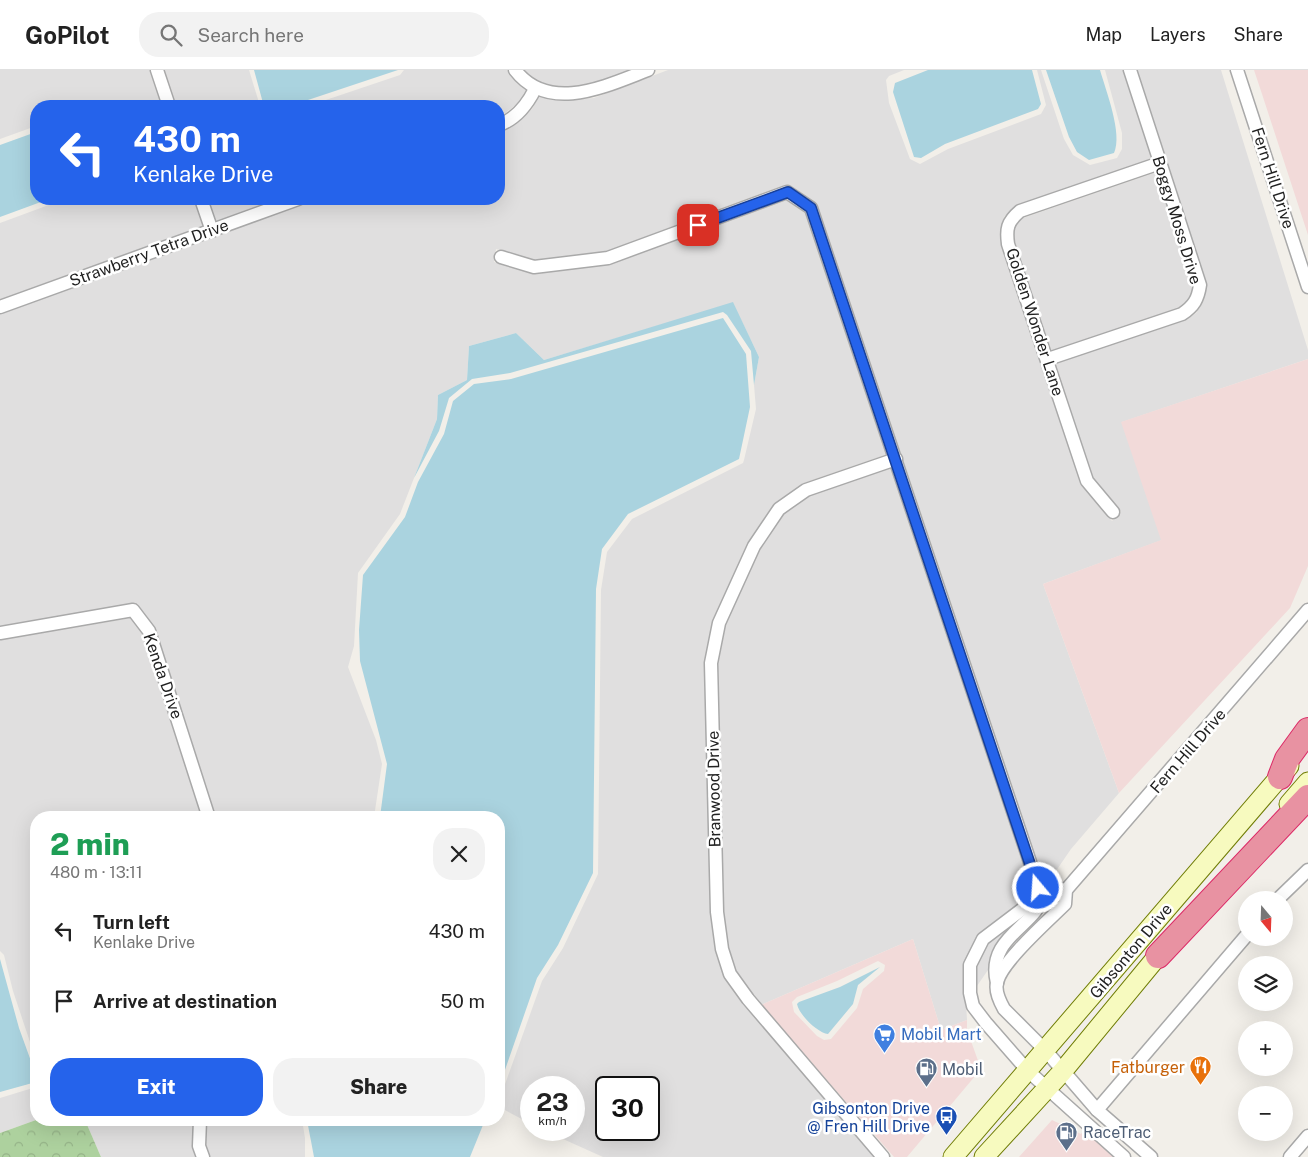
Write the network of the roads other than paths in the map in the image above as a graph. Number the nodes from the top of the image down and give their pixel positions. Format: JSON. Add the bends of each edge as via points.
{"nodes":[{"id":1,"x":157,"y":70,"type":"edge"},
{"id":2,"x":515,"y":70,"type":"edge"},
{"id":3,"x":648,"y":70,"type":"edge"},
{"id":4,"x":1130,"y":70,"type":"edge"},
{"id":5,"x":1237,"y":70,"type":"edge"},
{"id":6,"x":535,"y":89,"type":"junction"},
{"id":7,"x":167,"y":100,"type":"edge"},
{"id":8,"x":505,"y":123,"type":"edge"},
{"id":9,"x":1160,"y":163,"type":"junction"},
{"id":10,"x":203,"y":205,"type":"edge"},
{"id":11,"x":281,"y":205,"type":"edge"},
{"id":12,"x":212,"y":230,"type":"junction"},
{"id":13,"x":501,"y":258,"type":"dead end"},
{"id":14,"x":1308,"y":287,"type":"edge"},
{"id":15,"x":0,"y":307,"type":"edge"},
{"id":16,"x":1048,"y":359,"type":"junction"},
{"id":17,"x":896,"y":459,"type":"junction"},
{"id":18,"x":1113,"y":512,"type":"dead end"},
{"id":19,"x":1308,"y":610,"type":"edge"},
{"id":20,"x":0,"y":633,"type":"edge"},
{"id":21,"x":1308,"y":730,"type":"edge"},
{"id":22,"x":1308,"y":744,"type":"edge"},
{"id":23,"x":1280,"y":777,"type":"junction"},
{"id":24,"x":1308,"y":782,"type":"edge"},
{"id":25,"x":1308,"y":797,"type":"edge"},
{"id":26,"x":206,"y":811,"type":"edge"},
{"id":27,"x":1308,"y":870,"type":"edge"},
{"id":28,"x":1066,"y":890,"type":"junction"},
{"id":29,"x":1286,"y":891,"type":"edge"},
{"id":30,"x":1041,"y":895,"type":"junction"},
{"id":31,"x":1238,"y":945,"type":"edge"},
{"id":32,"x":1158,"y":956,"type":"junction"},
{"id":33,"x":997,"y":983,"type":"junction"},
{"id":34,"x":1046,"y":1051,"type":"junction"},
{"id":35,"x":1028,"y":1071,"type":"junction"},
{"id":36,"x":1062,"y":1072,"type":"junction"},
{"id":37,"x":1045,"y":1088,"type":"junction"},
{"id":38,"x":1097,"y":1110,"type":"junction"},
{"id":39,"x":200,"y":1126,"type":"edge"},
{"id":40,"x":1308,"y":1136,"type":"edge"},
{"id":41,"x":203,"y":1157,"type":"edge"},
{"id":42,"x":883,"y":1157,"type":"edge"},
{"id":43,"x":952,"y":1157,"type":"edge"},
{"id":44,"x":984,"y":1157,"type":"edge"},
{"id":45,"x":1124,"y":1157,"type":"edge"},
{"id":46,"x":1151,"y":1157,"type":"edge"},
{"id":47,"x":1290,"y":1157,"type":"edge"}],
"edges":[{"from":1,"to":7,"type":"street"},
{"from":2,"to":6,"type":"street"},
{"from":3,"to":6,"type":"street","via":[[591,91],[562,94]]},
{"from":4,"to":9,"type":"street","name":"Boggy Moss Drive"},
{"from":5,"to":14,"type":"street","name":"Fern Hill Drive"},
{"from":6,"to":8,"type":"street","via":[[528,104]]},
{"from":9,"to":16,"type":"street","name":"Boggy Moss Drive","via":[[1200,286],[1198,298],[1182,314]]},
{"from":9,"to":16,"type":"street","name":"Golden Wonder Lane","via":[[1020,212],[1010,220],[1006,231],[1008,244]]},
{"from":10,"to":12,"type":"street"},
{"from":11,"to":12,"type":"street","name":"Strawberry Tetra Drive"},
{"from":12,"to":15,"type":"street","name":"Strawberry Tetra Drive"},
{"from":13,"to":17,"type":"street","via":[[534,267],[608,258],[788,192],[811,208]]},
{"from":16,"to":18,"type":"street","name":"Golden Wonder Lane","via":[[1087,481]]},
{"from":17,"to":30,"type":"street"},
{"from":17,"to":42,"type":"street","name":"Branwood Drive","via":[[806,490],[779,509],[754,546],[718,623],[711,663],[717,912],[722,949],[730,974]]},
{"from":19,"to":28,"type":"street","name":"Fern Hill Drive"},
{"from":20,"to":26,"type":"street","name":"Kenda Drive","via":[[133,610],[149,631]]},
{"from":21,"to":23,"type":"highway","via":[[1287,759]]},
{"from":22,"to":23,"type":"main road","name":"Gibsonton Drive"},
{"from":23,"to":34,"type":"main road","name":"Gibsonton Drive"},
{"from":24,"to":32,"type":"main road","name":"Gibsonton Drive"},
{"from":25,"to":32,"type":"highway"},
{"from":27,"to":29,"type":"street"},
{"from":28,"to":30,"type":"street","via":[[1054,888]]},
{"from":28,"to":33,"type":"street","name":"Fern Hill Drive","via":[[1065,904],[1004,967]]},
{"from":30,"to":33,"type":"street","via":[[1038,908],[998,952],[993,970]]},
{"from":30,"to":35,"type":"street","via":[[983,939],[970,965],[970,993],[974,1006]]},
{"from":31,"to":38,"type":"street"},
{"from":32,"to":36,"type":"main road","name":"Gibsonton Drive"},
{"from":33,"to":34,"type":"street","via":[[999,1001],[1004,1009]]},
{"from":34,"to":35,"type":"main road","name":"Gibsonton Drive"},
{"from":34,"to":36,"type":"street"},
{"from":35,"to":37,"type":"street"},
{"from":35,"to":43,"type":"main road","name":"Gibsonton Drive"},
{"from":36,"to":37,"type":"main road","name":"Gibsonton Drive"},
{"from":36,"to":38,"type":"street"},
{"from":37,"to":44,"type":"main road","name":"Gibsonton Drive"},
{"from":37,"to":45,"type":"street"},
{"from":38,"to":46,"type":"street"},
{"from":39,"to":41,"type":"street"},
{"from":40,"to":47,"type":"street"}]}
